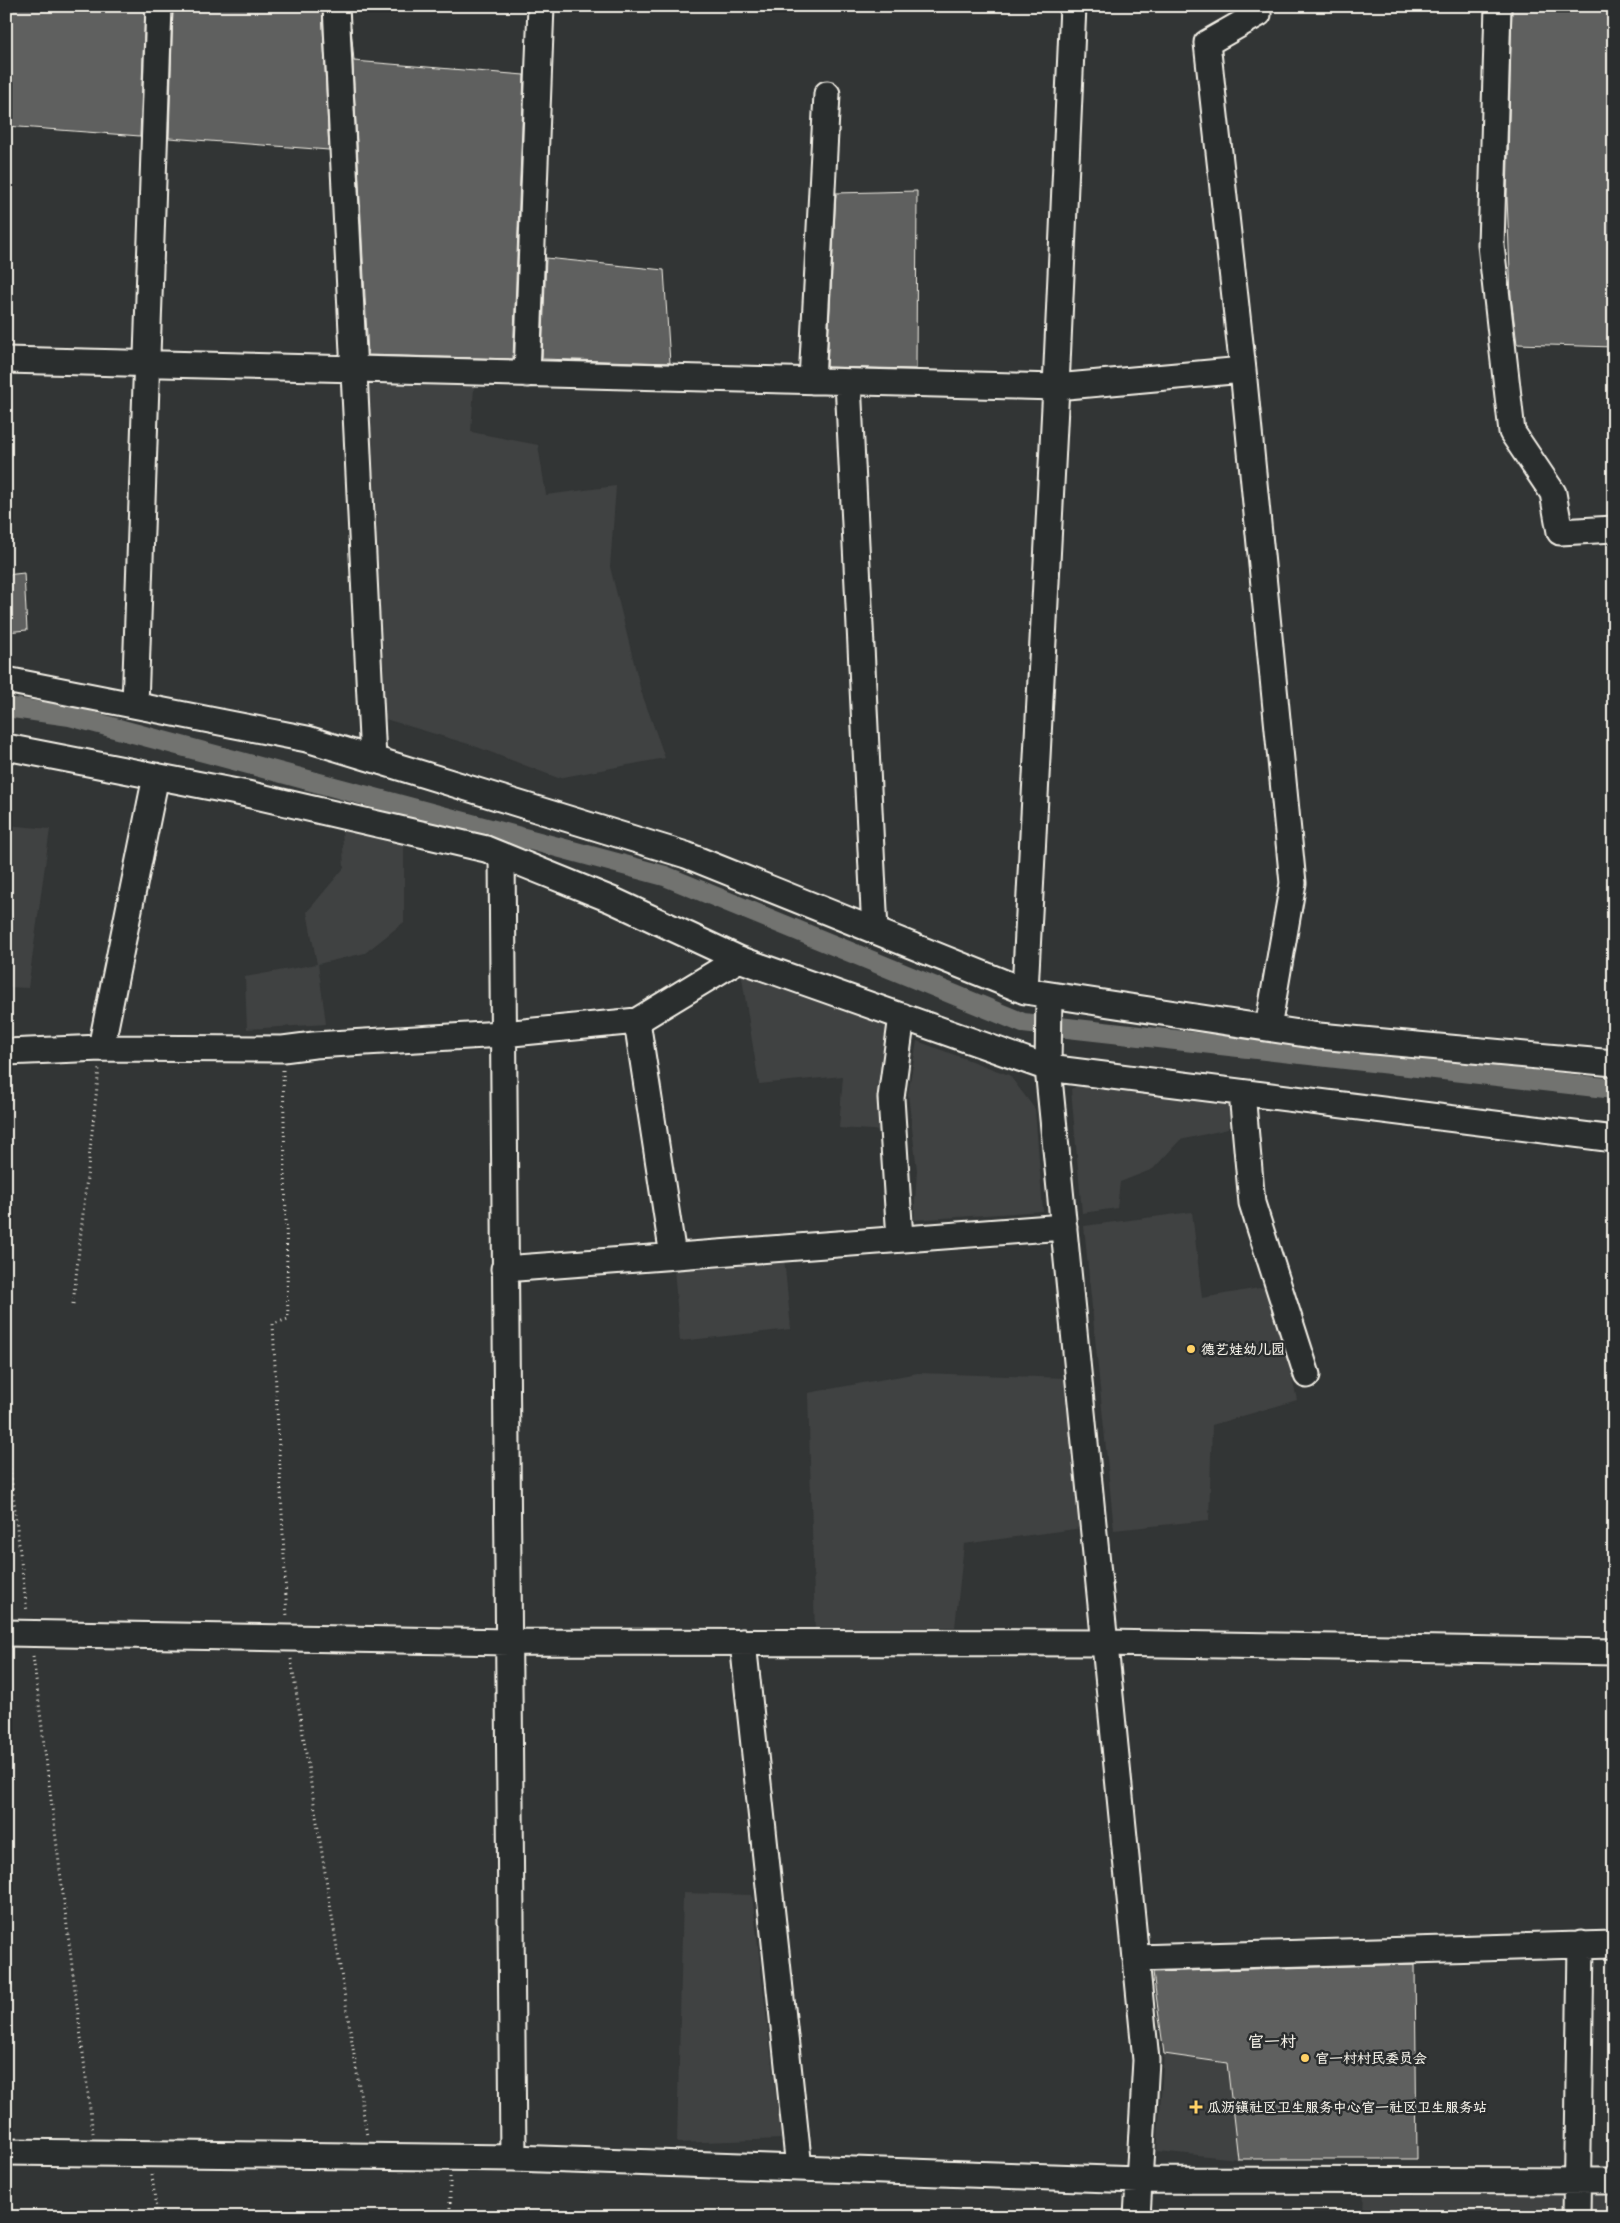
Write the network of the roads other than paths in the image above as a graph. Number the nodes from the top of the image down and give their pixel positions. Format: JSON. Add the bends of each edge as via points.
{"nodes":[{"id":1,"x":159,"y":6,"type":"edge"},
{"id":2,"x":336,"y":6,"type":"edge"},
{"id":3,"x":541,"y":6,"type":"edge"},
{"id":4,"x":1073,"y":6,"type":"edge"},
{"id":5,"x":1257,"y":6,"type":"edge"},
{"id":6,"x":1498,"y":6,"type":"edge"},
{"id":7,"x":827,"y":94,"type":"dead end"},
{"id":8,"x":6,"y":360,"type":"edge"},
{"id":9,"x":146,"y":364,"type":"junction"},
{"id":10,"x":354,"y":369,"type":"junction"},
{"id":11,"x":1243,"y":370,"type":"junction"},
{"id":12,"x":527,"y":374,"type":"junction"},
{"id":13,"x":812,"y":381,"type":"junction"},
{"id":14,"x":848,"y":382,"type":"junction"},
{"id":15,"x":1056,"y":387,"type":"junction"},
{"id":16,"x":1614,"y":529,"type":"edge"},
{"id":17,"x":6,"y":680,"type":"edge"},
{"id":18,"x":134,"y":705,"type":"junction"},
{"id":19,"x":6,"y":747,"type":"edge"},
{"id":20,"x":373,"y":759,"type":"junction"},
{"id":21,"x":156,"y":776,"type":"junction"},
{"id":22,"x":502,"y":856,"type":"junction"},
{"id":23,"x":876,"y":931,"type":"junction"},
{"id":24,"x":739,"y":958,"type":"junction"},
{"id":25,"x":1025,"y":991,"type":"junction"},
{"id":26,"x":1050,"y":996,"type":"junction"},
{"id":27,"x":902,"y":1016,"type":"junction"},
{"id":28,"x":637,"y":1020,"type":"junction"},
{"id":29,"x":1268,"y":1028,"type":"junction"},
{"id":30,"x":502,"y":1034,"type":"junction"},
{"id":31,"x":101,"y":1048,"type":"junction"},
{"id":32,"x":6,"y":1052,"type":"edge"},
{"id":33,"x":1614,"y":1063,"type":"edge"},
{"id":34,"x":1048,"y":1068,"type":"junction"},
{"id":35,"x":1242,"y":1093,"type":"junction"},
{"id":36,"x":1614,"y":1139,"type":"edge"},
{"id":37,"x":1064,"y":1227,"type":"junction"},
{"id":38,"x":900,"y":1239,"type":"junction"},
{"id":39,"x":673,"y":1256,"type":"junction"},
{"id":40,"x":504,"y":1269,"type":"junction"},
{"id":41,"x":1307,"y":1375,"type":"dead end"},
{"id":42,"x":18,"y":1633,"type":"edge"},
{"id":43,"x":508,"y":1642,"type":"junction"},
{"id":44,"x":743,"y":1642,"type":"junction"},
{"id":45,"x":1105,"y":1642,"type":"junction"},
{"id":46,"x":1614,"y":1652,"type":"edge"},
{"id":47,"x":1581,"y":1944,"type":"junction"},
{"id":48,"x":1614,"y":1944,"type":"edge"},
{"id":49,"x":1136,"y":1958,"type":"junction"},
{"id":50,"x":6,"y":2152,"type":"edge"},
{"id":51,"x":513,"y":2158,"type":"junction"},
{"id":52,"x":799,"y":2168,"type":"junction"},
{"id":53,"x":1138,"y":2180,"type":"junction"},
{"id":54,"x":1577,"y":2181,"type":"junction"},
{"id":55,"x":1614,"y":2181,"type":"edge"},
{"id":56,"x":1136,"y":2217,"type":"edge"},
{"id":57,"x":1577,"y":2217,"type":"edge"}],
"edges":[{"from":1,"to":9,"type":"street"},
{"from":2,"to":10,"type":"street"},
{"from":3,"to":12,"type":"street"},
{"from":4,"to":15,"type":"street"},
{"from":5,"to":11,"type":"street","via":[[1258,14],[1207,43]]},
{"from":6,"to":16,"type":"street","via":[[1491,245],[1512,432],[1553,492],[1560,532]]},
{"from":7,"to":13,"type":"street"},
{"from":8,"to":9,"type":"street"},
{"from":9,"to":10,"type":"street"},
{"from":9,"to":18,"type":"street"},
{"from":10,"to":12,"type":"street"},
{"from":10,"to":20,"type":"street"},
{"from":11,"to":15,"type":"street"},
{"from":11,"to":29,"type":"street","via":[[1293,883]]},
{"from":12,"to":13,"type":"street"},
{"from":13,"to":14,"type":"street"},
{"from":14,"to":15,"type":"street"},
{"from":14,"to":23,"type":"street"},
{"from":15,"to":25,"type":"street"},
{"from":17,"to":18,"type":"street"},
{"from":18,"to":20,"type":"street","via":[[307,739]]},
{"from":19,"to":21,"type":"street"},
{"from":20,"to":23,"type":"street","via":[[686,854]]},
{"from":21,"to":22,"type":"street","via":[[486,849]]},
{"from":21,"to":31,"type":"street"},
{"from":22,"to":24,"type":"street","via":[[612,900]]},
{"from":22,"to":30,"type":"street"},
{"from":23,"to":25,"type":"street"},
{"from":24,"to":27,"type":"street"},
{"from":24,"to":28,"type":"street"},
{"from":25,"to":26,"type":"street"},
{"from":26,"to":29,"type":"street"},
{"from":26,"to":34,"type":"street"},
{"from":27,"to":34,"type":"street"},
{"from":27,"to":38,"type":"street","via":[[891,1098]]},
{"from":28,"to":30,"type":"street"},
{"from":28,"to":39,"type":"street"},
{"from":29,"to":33,"type":"street","via":[[1319,1036]]},
{"from":30,"to":31,"type":"street","via":[[283,1049]]},
{"from":30,"to":40,"type":"street"},
{"from":31,"to":32,"type":"street"},
{"from":34,"to":35,"type":"street"},
{"from":34,"to":37,"type":"street"},
{"from":35,"to":36,"type":"street"},
{"from":35,"to":41,"type":"street","via":[[1252,1203]]},
{"from":37,"to":38,"type":"street"},
{"from":37,"to":45,"type":"street"},
{"from":38,"to":39,"type":"street"},
{"from":39,"to":40,"type":"street"},
{"from":40,"to":43,"type":"street"},
{"from":42,"to":43,"type":"street"},
{"from":43,"to":44,"type":"street"},
{"from":43,"to":51,"type":"street"},
{"from":44,"to":45,"type":"street"},
{"from":44,"to":52,"type":"street"},
{"from":45,"to":46,"type":"street"},
{"from":45,"to":49,"type":"street"},
{"from":47,"to":48,"type":"street"},
{"from":47,"to":49,"type":"street"},
{"from":47,"to":54,"type":"street"},
{"from":49,"to":53,"type":"street","via":[[1146,2060]]},
{"from":50,"to":51,"type":"street"},
{"from":51,"to":52,"type":"street"},
{"from":52,"to":53,"type":"street"},
{"from":53,"to":54,"type":"street"},
{"from":53,"to":56,"type":"street"},
{"from":54,"to":55,"type":"street"},
{"from":54,"to":57,"type":"street"}]}
